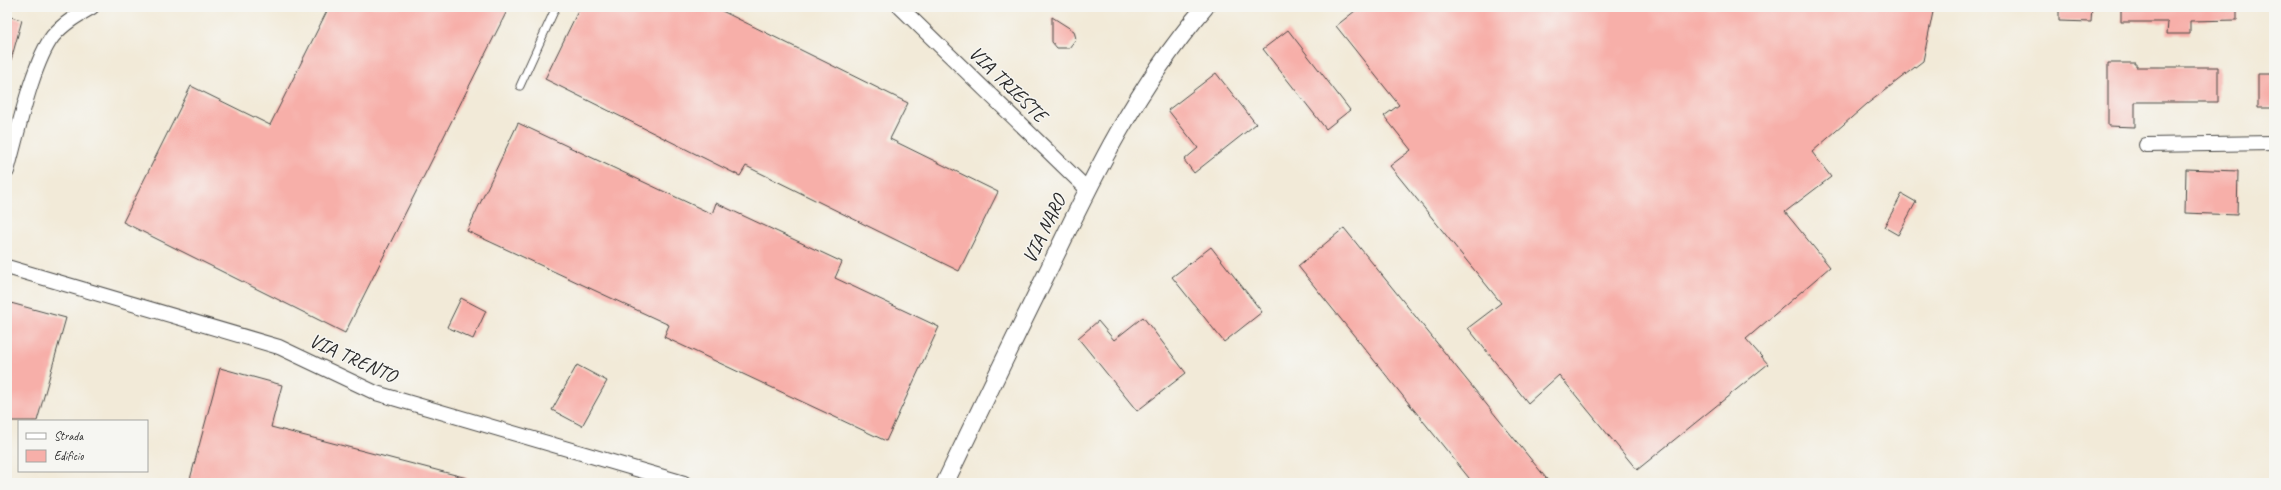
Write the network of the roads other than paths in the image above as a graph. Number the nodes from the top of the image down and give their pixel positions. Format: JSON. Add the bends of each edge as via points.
{"nodes":[{"id":1,"x":92,"y":7,"type":"edge"},
{"id":2,"x":556,"y":7,"type":"edge"},
{"id":3,"x":900,"y":7,"type":"edge"},
{"id":4,"x":1205,"y":7,"type":"edge"},
{"id":5,"x":520,"y":86,"type":"dead end"},
{"id":6,"x":2274,"y":144,"type":"edge"},
{"id":7,"x":2146,"y":145,"type":"dead end"},
{"id":8,"x":7,"y":171,"type":"edge"},
{"id":9,"x":1087,"y":189,"type":"junction"},
{"id":10,"x":7,"y":267,"type":"edge"},
{"id":11,"x":684,"y":483,"type":"edge"},
{"id":12,"x":945,"y":483,"type":"edge"}],
"edges":[{"from":1,"to":8,"type":"street","via":[[67,23],[46,46],[32,84]]},
{"from":2,"to":5,"type":"lane"},
{"from":3,"to":9,"type":"street","name":"VIA TRIESTE"},
{"from":4,"to":9,"type":"street","name":"VIA NARO","via":[[1140,94]]},
{"from":6,"to":7,"type":"street"},
{"from":9,"to":12,"type":"street","name":"VIA NARO"},
{"from":10,"to":11,"type":"street","name":"VIA TRENTO","via":[[271,345],[296,354],[376,393]]}]}
